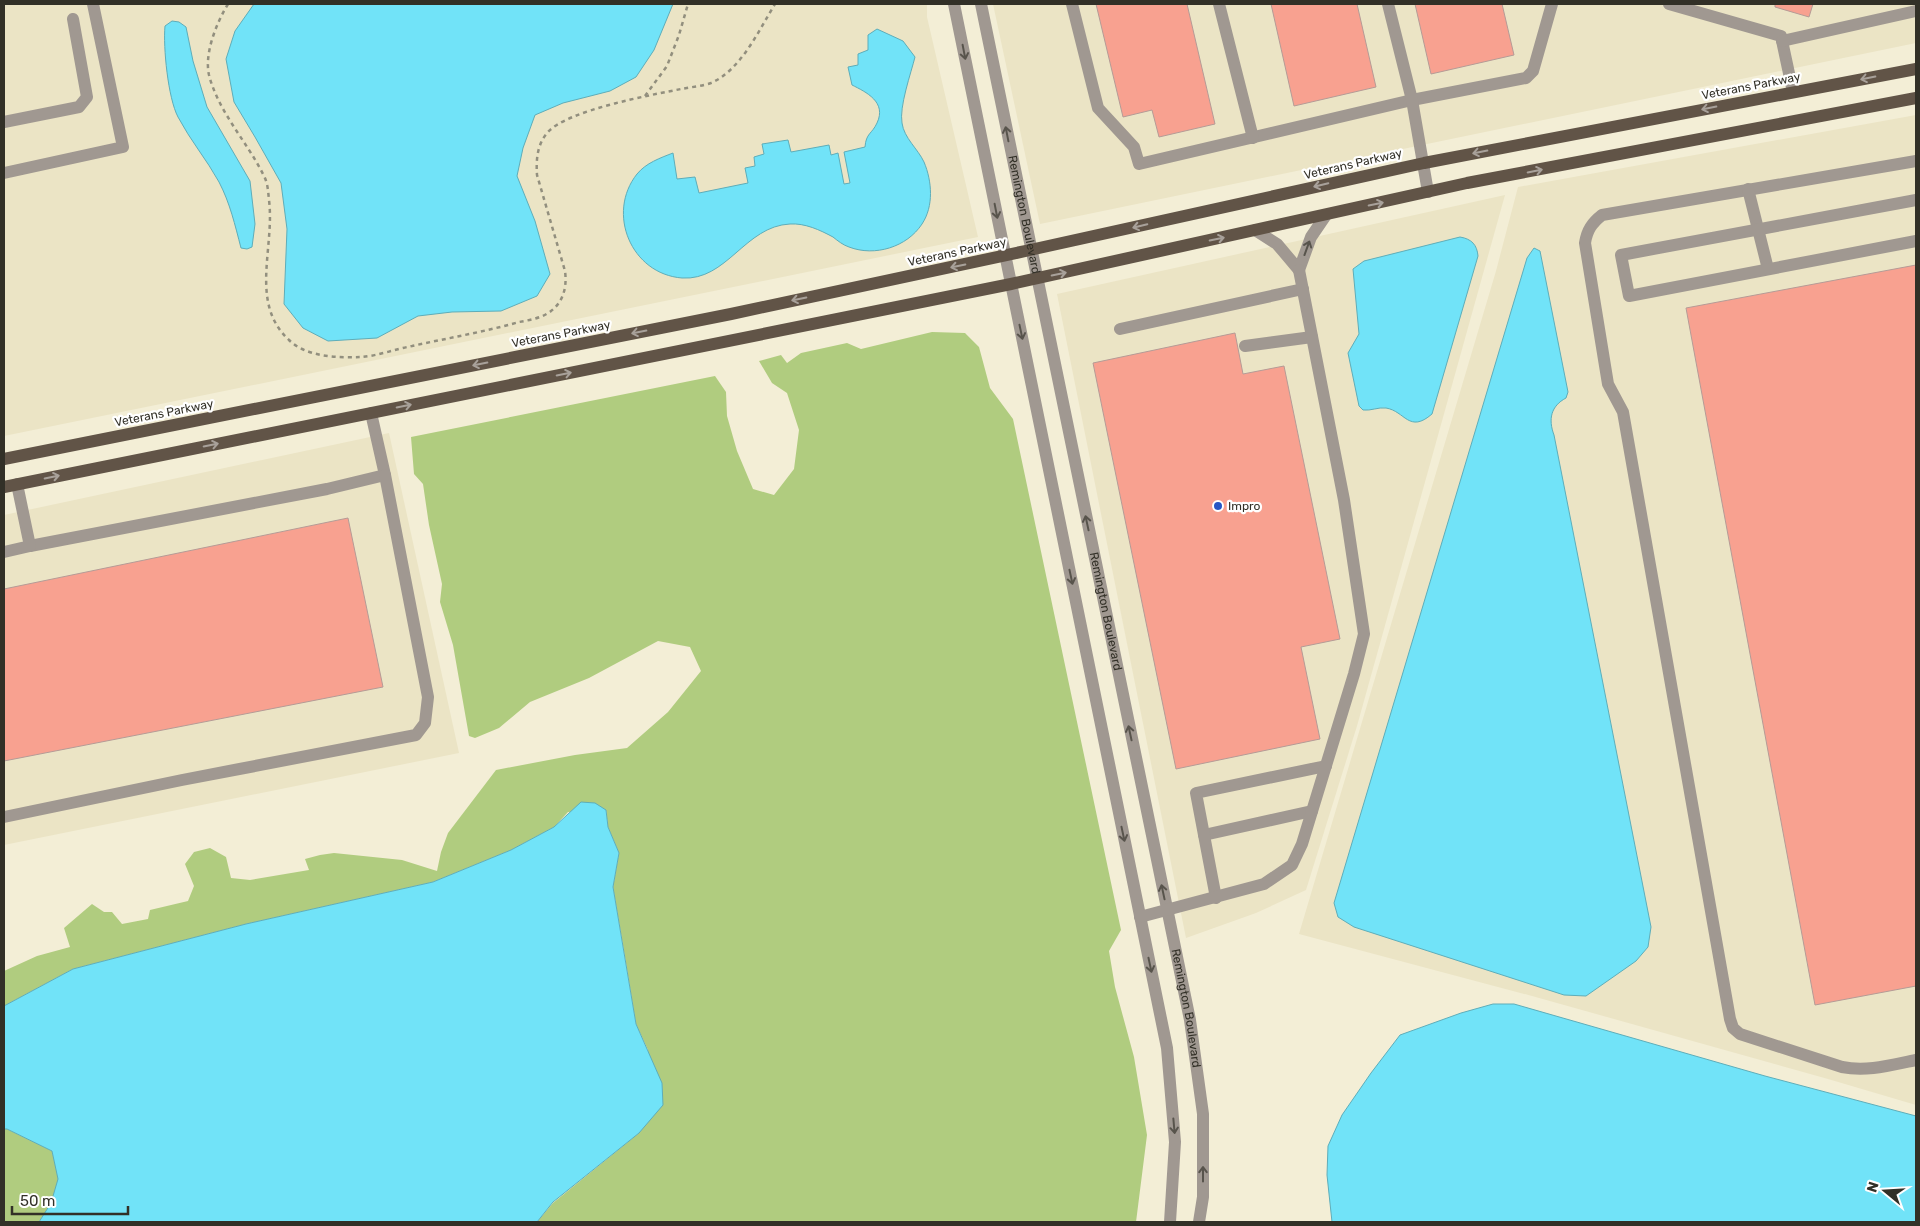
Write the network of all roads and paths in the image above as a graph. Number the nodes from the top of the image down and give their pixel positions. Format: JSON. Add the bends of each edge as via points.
{"nodes":[{"id":1,"x":93,"y":4,"type":"edge"},
{"id":2,"x":228,"y":4,"type":"edge"},
{"id":3,"x":688,"y":4,"type":"edge"},
{"id":4,"x":775,"y":4,"type":"edge"},
{"id":5,"x":954,"y":4,"type":"edge"},
{"id":6,"x":981,"y":4,"type":"edge"},
{"id":7,"x":1072,"y":4,"type":"edge"},
{"id":8,"x":1219,"y":4,"type":"edge"},
{"id":9,"x":1388,"y":4,"type":"edge"},
{"id":10,"x":1552,"y":4,"type":"edge"},
{"id":11,"x":1669,"y":4,"type":"edge"},
{"id":12,"x":1916,"y":11,"type":"edge"},
{"id":13,"x":73,"y":19,"type":"dead end"},
{"id":14,"x":1782,"y":41,"type":"junction"},
{"id":15,"x":1916,"y":69,"type":"edge"},
{"id":16,"x":1793,"y":92,"type":"junction"},
{"id":17,"x":644,"y":97,"type":"junction"},
{"id":18,"x":1916,"y":98,"type":"edge"},
{"id":19,"x":1412,"y":100,"type":"junction"},
{"id":20,"x":4,"y":122,"type":"edge"},
{"id":21,"x":1253,"y":138,"type":"junction"},
{"id":22,"x":1916,"y":161,"type":"edge"},
{"id":23,"x":1424,"y":163,"type":"junction"},
{"id":24,"x":4,"y":173,"type":"edge"},
{"id":25,"x":1748,"y":189,"type":"junction"},
{"id":26,"x":1428,"y":192,"type":"junction"},
{"id":27,"x":1916,"y":200,"type":"edge"},
{"id":28,"x":1326,"y":214,"type":"junction"},
{"id":29,"x":1759,"y":229,"type":"junction"},
{"id":30,"x":1255,"y":230,"type":"junction"},
{"id":31,"x":1916,"y":241,"type":"edge"},
{"id":32,"x":1030,"y":250,"type":"junction"},
{"id":33,"x":1005,"y":256,"type":"junction"},
{"id":34,"x":1768,"y":269,"type":"junction"},
{"id":35,"x":1299,"y":270,"type":"junction"},
{"id":36,"x":1036,"y":279,"type":"junction"},
{"id":37,"x":1011,"y":284,"type":"junction"},
{"id":38,"x":1303,"y":289,"type":"junction"},
{"id":39,"x":1120,"y":329,"type":"dead end"},
{"id":40,"x":1312,"y":337,"type":"junction"},
{"id":41,"x":1245,"y":346,"type":"dead end"},
{"id":42,"x":371,"y":413,"type":"junction"},
{"id":43,"x":4,"y":459,"type":"edge"},
{"id":44,"x":385,"y":475,"type":"junction"},
{"id":45,"x":17,"y":484,"type":"junction"},
{"id":46,"x":4,"y":487,"type":"edge"},
{"id":47,"x":30,"y":546,"type":"junction"},
{"id":48,"x":4,"y":552,"type":"edge"},
{"id":49,"x":1326,"y":766,"type":"junction"},
{"id":50,"x":1312,"y":811,"type":"junction"},
{"id":51,"x":4,"y":817,"type":"edge"},
{"id":52,"x":1204,"y":835,"type":"junction"},
{"id":53,"x":1216,"y":898,"type":"junction"},
{"id":54,"x":1167,"y":911,"type":"junction"},
{"id":55,"x":1140,"y":917,"type":"junction"},
{"id":56,"x":1916,"y":1060,"type":"edge"},
{"id":57,"x":1170,"y":1222,"type":"edge"},
{"id":58,"x":1199,"y":1222,"type":"edge"}],
"edges":[{"from":1,"to":24,"type":"street","via":[[123,147]]},
{"from":2,"to":17,"type":"path","via":[[217,22],[210,48],[209,74],[221,104],[266,181],[271,214],[266,296],[270,313],[284,336],[306,351],[361,356],[508,325],[550,312],[559,304],[566,282],[537,175],[536,160],[540,146],[559,123]]},
{"from":3,"to":17,"type":"path","via":[[667,66]]},
{"from":4,"to":17,"type":"path","via":[[738,64],[711,82]]},
{"from":5,"to":33,"type":"street","name":"Remington Boulevard","one_way":true},
{"from":32,"to":6,"type":"street","name":"Remington Boulevard","one_way":true},
{"from":7,"to":21,"type":"street","via":[[1098,108],[1134,147],[1139,164]]},
{"from":8,"to":21,"type":"street"},
{"from":9,"to":19,"type":"street"},
{"from":10,"to":19,"type":"street","via":[[1533,70],[1526,78]]},
{"from":11,"to":14,"type":"street","via":[[1781,36]]},
{"from":12,"to":14,"type":"street"},
{"from":13,"to":20,"type":"street","via":[[87,97],[79,107]]},
{"from":14,"to":16,"type":"street"},
{"from":15,"to":16,"type":"main road","name":"Veterans Parkway","one_way":true},
{"from":16,"to":23,"type":"main road","name":"Veterans Parkway","one_way":true},
{"from":26,"to":18,"type":"main road","one_way":true},
{"from":19,"to":21,"type":"street"},
{"from":19,"to":23,"type":"street"},
{"from":22,"to":25,"type":"street"},
{"from":23,"to":26,"type":"street"},
{"from":23,"to":32,"type":"main road","name":"Veterans Parkway","one_way":true},
{"from":25,"to":29,"type":"street"},
{"from":25,"to":56,"type":"street","via":[[1602,215],[1592,222],[1585,243],[1608,384],[1623,412],[1730,1019],[1740,1034],[1842,1067],[1867,1070]]},
{"from":28,"to":26,"type":"main road","one_way":true},
{"from":27,"to":29,"type":"street"},
{"from":28,"to":30,"type":"main road"},
{"from":35,"to":28,"type":"street","one_way":true,"via":[[1311,237]]},
{"from":29,"to":34,"type":"street"},
{"from":29,"to":34,"type":"street","via":[[1621,255],[1629,296]]},
{"from":30,"to":35,"type":"street","via":[[1277,244]]},
{"from":36,"to":30,"type":"main road","one_way":true},
{"from":31,"to":34,"type":"street"},
{"from":32,"to":33,"type":"main road","name":"Veterans Parkway"},
{"from":32,"to":36,"type":"street","name":"Remington Boulevard"},
{"from":33,"to":37,"type":"street","name":"Remington Boulevard"},
{"from":33,"to":43,"type":"main road","name":"Veterans Parkway","one_way":true},
{"from":35,"to":38,"type":"street"},
{"from":36,"to":37,"type":"main road"},
{"from":54,"to":36,"type":"street","name":"Remington Boulevard","one_way":true},
{"from":42,"to":37,"type":"main road","one_way":true},
{"from":37,"to":55,"type":"street","name":"Remington Boulevard","one_way":true},
{"from":38,"to":39,"type":"street"},
{"from":38,"to":40,"type":"street"},
{"from":40,"to":41,"type":"street"},
{"from":40,"to":49,"type":"street","via":[[1344,500],[1364,634]]},
{"from":42,"to":44,"type":"street"},
{"from":45,"to":42,"type":"main road","one_way":true},
{"from":44,"to":47,"type":"street"},
{"from":44,"to":51,"type":"street","via":[[428,698],[425,723],[416,735]]},
{"from":45,"to":46,"type":"main road"},
{"from":45,"to":47,"type":"street"},
{"from":47,"to":48,"type":"street"},
{"from":49,"to":50,"type":"street"},
{"from":49,"to":52,"type":"street","via":[[1196,793]]},
{"from":50,"to":52,"type":"street"},
{"from":50,"to":53,"type":"street","via":[[1292,865],[1264,884]]},
{"from":52,"to":53,"type":"street"},
{"from":53,"to":54,"type":"street"},
{"from":54,"to":55,"type":"street"},
{"from":58,"to":54,"type":"street","name":"Remington Boulevard","one_way":true,"via":[[1203,1197],[1203,1114],[1190,1020]]},
{"from":55,"to":57,"type":"street","name":"Remington Boulevard","one_way":true,"via":[[1167,1048],[1175,1142]]}]}
